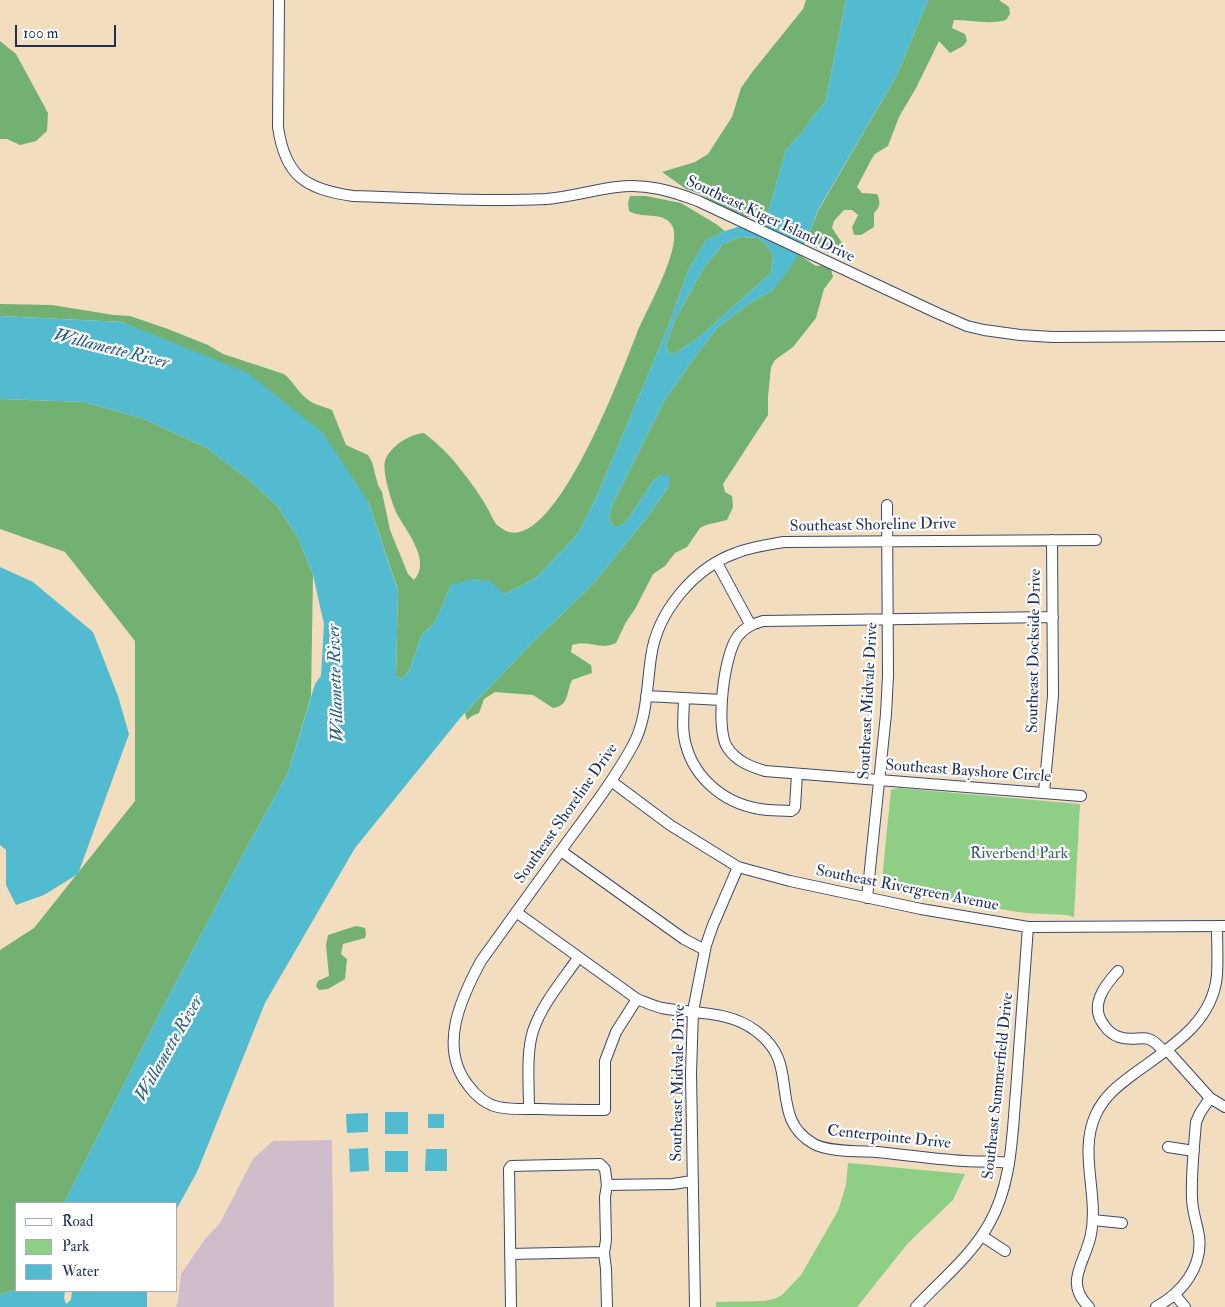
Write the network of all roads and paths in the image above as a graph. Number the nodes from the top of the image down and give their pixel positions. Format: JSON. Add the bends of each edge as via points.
{"nodes":[{"id":1,"x":279,"y":0,"type":"edge"},
{"id":2,"x":1225,"y":336,"type":"edge"},
{"id":3,"x":887,"y":505,"type":"dead end"},
{"id":4,"x":888,"y":540,"type":"junction"},
{"id":5,"x":1052,"y":540,"type":"junction"},
{"id":6,"x":1096,"y":540,"type":"dead end"},
{"id":7,"x":717,"y":563,"type":"junction"},
{"id":8,"x":1053,"y":617,"type":"junction"},
{"id":9,"x":888,"y":620,"type":"junction"},
{"id":10,"x":750,"y":624,"type":"junction"},
{"id":11,"x":646,"y":696,"type":"junction"},
{"id":12,"x":684,"y":698,"type":"junction"},
{"id":13,"x":722,"y":700,"type":"junction"},
{"id":14,"x":797,"y":774,"type":"junction"},
{"id":15,"x":880,"y":781,"type":"junction"},
{"id":16,"x":611,"y":782,"type":"junction"},
{"id":17,"x":1044,"y":792,"type":"junction"},
{"id":18,"x":1081,"y":796,"type":"dead end"},
{"id":19,"x":561,"y":851,"type":"junction"},
{"id":20,"x":738,"y":867,"type":"junction"},
{"id":21,"x":867,"y":898,"type":"junction"},
{"id":22,"x":516,"y":912,"type":"junction"},
{"id":23,"x":1221,"y":926,"type":"edge"},
{"id":24,"x":1028,"y":927,"type":"junction"},
{"id":25,"x":705,"y":950,"type":"junction"},
{"id":26,"x":578,"y":958,"type":"junction"},
{"id":27,"x":1118,"y":971,"type":"dead end"},
{"id":28,"x":637,"y":999,"type":"junction"},
{"id":29,"x":693,"y":1011,"type":"junction"},
{"id":30,"x":1165,"y":1051,"type":"junction"},
{"id":31,"x":1210,"y":1098,"type":"junction"},
{"id":32,"x":1225,"y":1108,"type":"edge"},
{"id":33,"x":529,"y":1109,"type":"junction"},
{"id":34,"x":1168,"y":1147,"type":"dead end"},
{"id":35,"x":1194,"y":1151,"type":"junction"},
{"id":36,"x":1009,"y":1163,"type":"junction"},
{"id":37,"x":692,"y":1182,"type":"junction"},
{"id":38,"x":607,"y":1185,"type":"junction"},
{"id":39,"x":1093,"y":1220,"type":"junction"},
{"id":40,"x":1122,"y":1223,"type":"dead end"},
{"id":41,"x":982,"y":1236,"type":"junction"},
{"id":42,"x":1005,"y":1250,"type":"dead end"},
{"id":43,"x":604,"y":1252,"type":"junction"},
{"id":44,"x":510,"y":1254,"type":"junction"},
{"id":45,"x":1175,"y":1295,"type":"junction"},
{"id":46,"x":511,"y":1307,"type":"edge"},
{"id":47,"x":607,"y":1307,"type":"edge"},
{"id":48,"x":695,"y":1307,"type":"edge"},
{"id":49,"x":916,"y":1307,"type":"edge"},
{"id":50,"x":1089,"y":1307,"type":"edge"},
{"id":51,"x":1156,"y":1307,"type":"edge"},
{"id":52,"x":1185,"y":1307,"type":"edge"}],
"edges":[{"from":1,"to":2,"type":"street","name":"Southeast Kiger Island Drive","via":[[280,141],[291,168],[311,185],[332,193],[503,199],[547,198],[642,186],[698,201],[967,326],[998,333],[1053,337]]},
{"from":3,"to":4,"type":"street","name":"Southeast Midvale Drive"},
{"from":4,"to":5,"type":"street","name":"Southeast Shoreline Drive"},
{"from":4,"to":7,"type":"street","name":"Southeast Shoreline Drive","via":[[784,542],[734,553]]},
{"from":4,"to":9,"type":"street","name":"Southeast Midvale Drive"},
{"from":5,"to":6,"type":"street","name":"Southeast Shoreline Drive"},
{"from":5,"to":8,"type":"street","name":"Southeast Dockside Drive"},
{"from":7,"to":10,"type":"street"},
{"from":7,"to":11,"type":"street","name":"Southeast Shoreline Drive","via":[[679,594],[658,629]]},
{"from":8,"to":9,"type":"street"},
{"from":8,"to":17,"type":"street","name":"Southeast Dockside Drive","via":[[1053,696]]},
{"from":9,"to":10,"type":"street","via":[[763,621]]},
{"from":9,"to":15,"type":"street","name":"Southeast Midvale Drive","via":[[886,714]]},
{"from":10,"to":13,"type":"street","name":"Southeast Bayshore Circle","via":[[737,636],[728,654]]},
{"from":11,"to":12,"type":"street"},
{"from":11,"to":16,"type":"street","name":"Southeast Shoreline Drive","via":[[640,732]]},
{"from":12,"to":13,"type":"street"},
{"from":12,"to":14,"type":"street","via":[[684,737],[700,776],[714,790],[736,803],[759,809],[790,811],[795,807]]},
{"from":13,"to":14,"type":"street","name":"Southeast Bayshore Circle","via":[[722,734],[726,746],[736,758],[765,771]]},
{"from":14,"to":15,"type":"street","name":"Southeast Bayshore Circle"},
{"from":15,"to":17,"type":"street","name":"Southeast Bayshore Circle"},
{"from":15,"to":21,"type":"street","name":"Southeast Midvale Drive"},
{"from":16,"to":19,"type":"street","name":"Southeast Shoreline Drive"},
{"from":16,"to":20,"type":"street","name":"Southeast Rivergreen Avenue"},
{"from":17,"to":18,"type":"street","name":"Southeast Bayshore Circle"},
{"from":19,"to":22,"type":"street","name":"Southeast Shoreline Drive"},
{"from":19,"to":25,"type":"street","via":[[684,939]]},
{"from":20,"to":21,"type":"street","name":"Southeast Rivergreen Avenue"},
{"from":20,"to":25,"type":"street","name":"Southeast Midvale Drive"},
{"from":21,"to":24,"type":"street","name":"Southeast Rivergreen Avenue"},
{"from":22,"to":26,"type":"street","name":"Centerpointe Drive"},
{"from":22,"to":33,"type":"street","name":"Southeast Shoreline Drive","via":[[480,961],[468,985],[458,1010],[453,1046],[461,1076],[481,1100],[512,1109]]},
{"from":23,"to":24,"type":"street","name":"Southeast Rivergreen Avenue"},
{"from":23,"to":30,"type":"street","via":[[1217,975],[1209,1004],[1196,1024]]},
{"from":24,"to":36,"type":"street","name":"Southeast Summerfield Drive"},
{"from":25,"to":29,"type":"street","name":"Southeast Midvale Drive"},
{"from":26,"to":28,"type":"street","name":"Centerpointe Drive"},
{"from":26,"to":33,"type":"street","via":[[543,1008],[532,1033]]},
{"from":27,"to":30,"type":"street","via":[[1100,995],[1097,1010],[1102,1023],[1120,1037],[1149,1038]]},
{"from":28,"to":29,"type":"street","name":"Centerpointe Drive","via":[[660,1007]]},
{"from":28,"to":33,"type":"street","name":"Southeast Shoreline Drive","via":[[616,1032],[605,1061],[605,1110]]},
{"from":29,"to":36,"type":"street","name":"Centerpointe Drive","via":[[736,1020],[765,1039],[781,1066],[789,1116],[800,1133],[816,1146]]},
{"from":29,"to":37,"type":"street","name":"Southeast Midvale Drive"},
{"from":30,"to":31,"type":"street"},
{"from":30,"to":39,"type":"street","via":[[1112,1090],[1096,1115],[1088,1147]]},
{"from":31,"to":32,"type":"street"},
{"from":31,"to":35,"type":"street","via":[[1196,1122]]},
{"from":34,"to":35,"type":"street"},
{"from":35,"to":45,"type":"street","via":[[1192,1199],[1199,1237],[1198,1252],[1192,1272]]},
{"from":36,"to":41,"type":"street","name":"Southeast Summerfield Drive","via":[[998,1205]]},
{"from":37,"to":38,"type":"street"},
{"from":37,"to":48,"type":"street","name":"Southeast Midvale Drive"},
{"from":38,"to":43,"type":"street"},
{"from":38,"to":44,"type":"street","via":[[600,1164],[511,1166]]},
{"from":39,"to":40,"type":"street"},
{"from":39,"to":50,"type":"street","via":[[1088,1247],[1077,1276],[1078,1291]]},
{"from":41,"to":42,"type":"street"},
{"from":41,"to":49,"type":"street","name":"Southeast Summerfield Drive"},
{"from":43,"to":44,"type":"street"},
{"from":43,"to":47,"type":"street"},
{"from":44,"to":46,"type":"street"},
{"from":45,"to":51,"type":"street"},
{"from":45,"to":52,"type":"street"}]}
